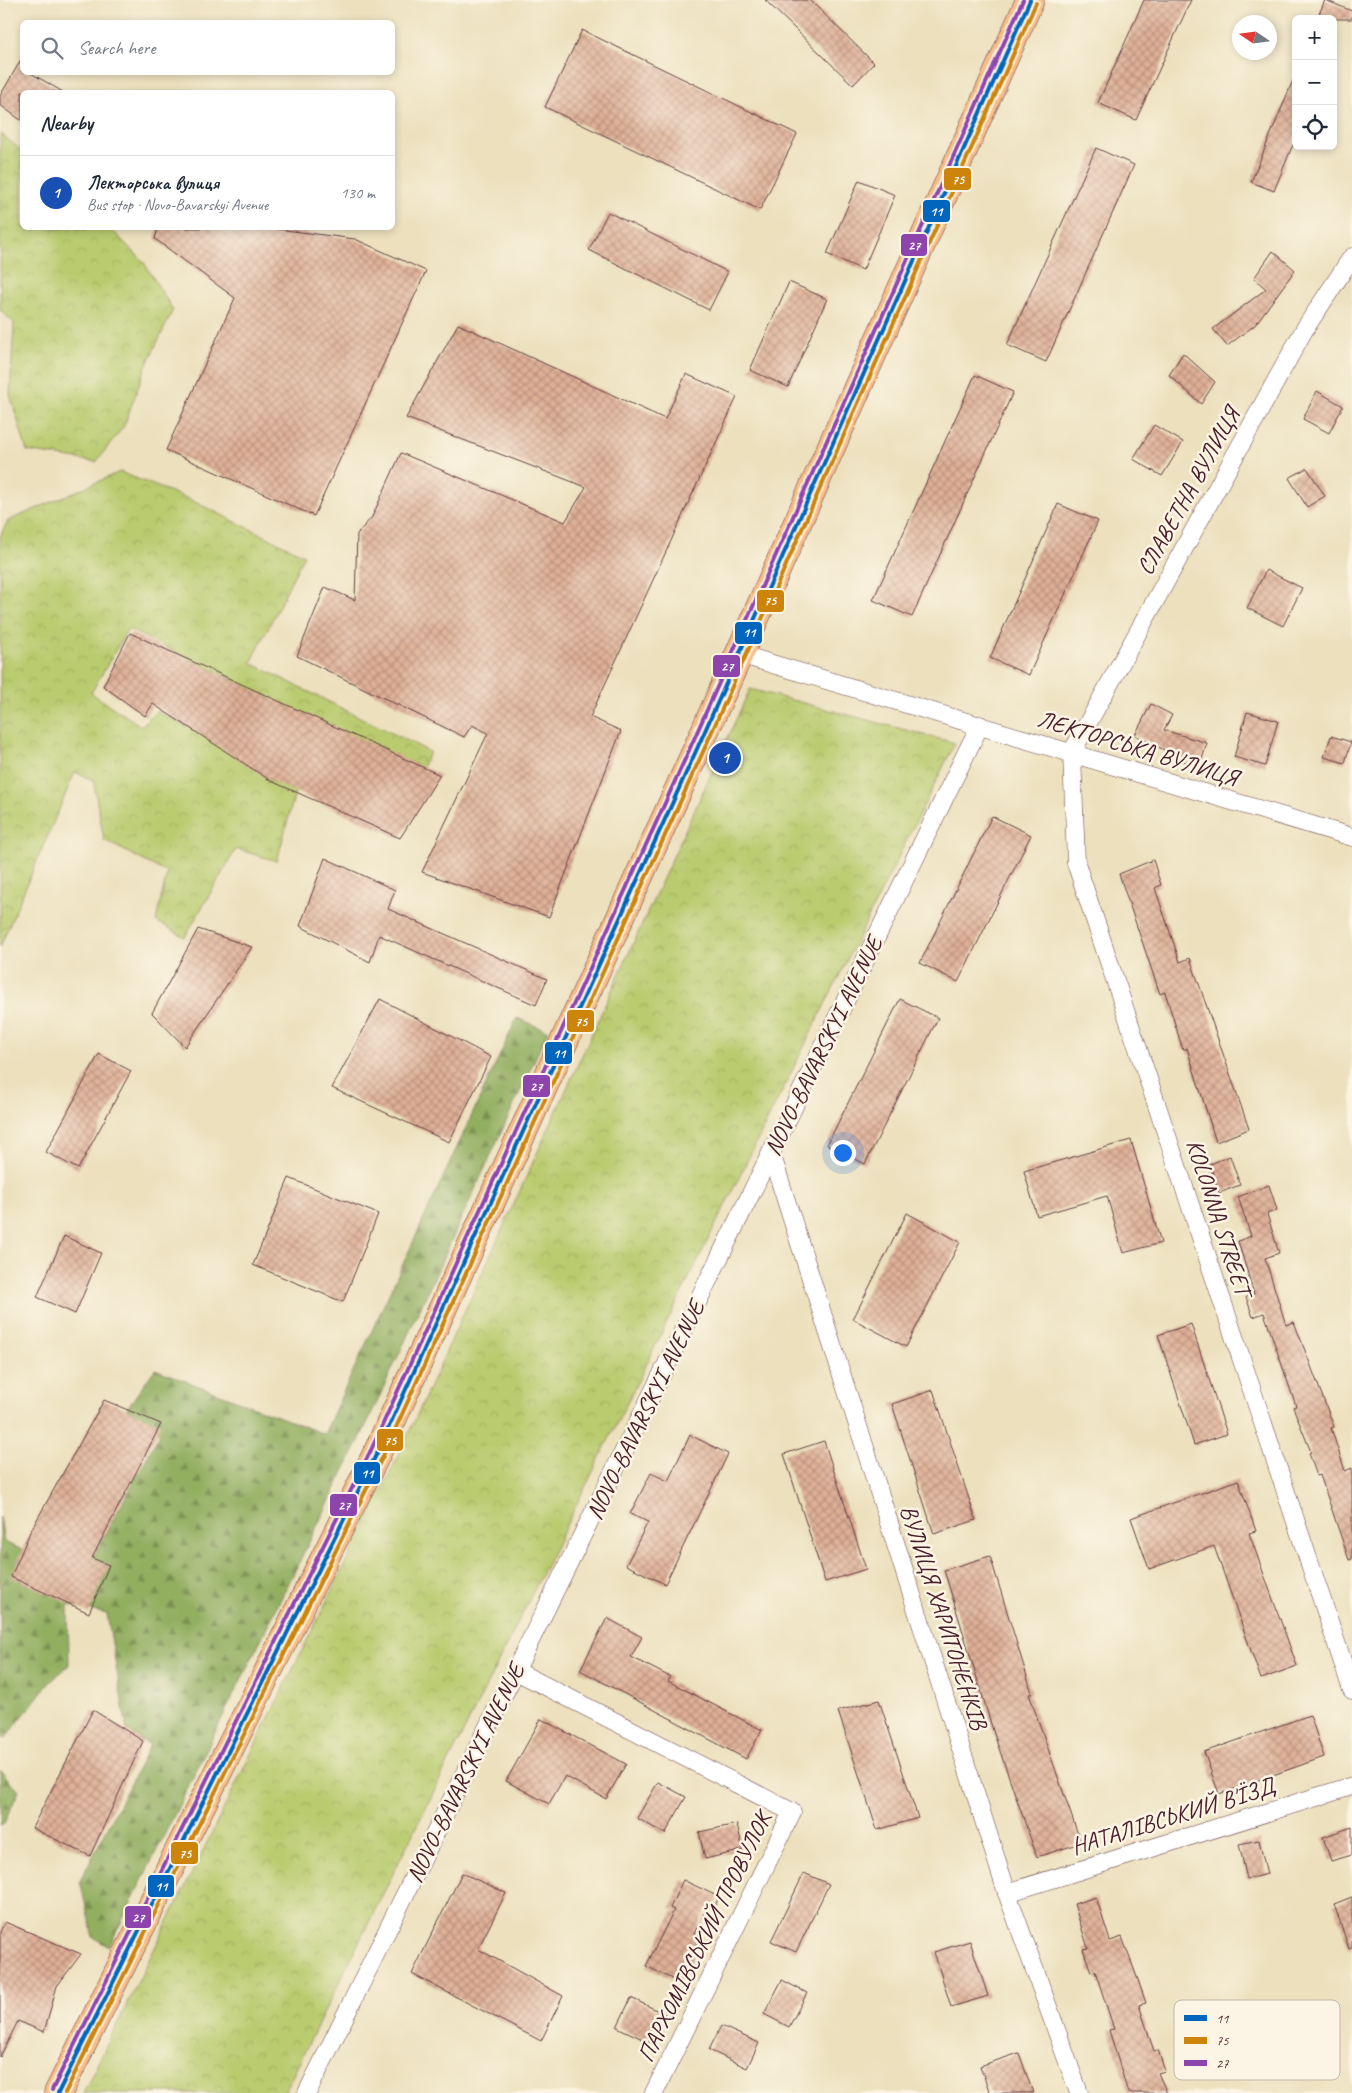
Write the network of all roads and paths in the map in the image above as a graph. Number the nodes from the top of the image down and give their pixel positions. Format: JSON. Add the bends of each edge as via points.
{"nodes":[{"id":1,"x":1030,"y":0,"type":"edge"},
{"id":2,"x":1352,"y":257,"type":"edge"},
{"id":3,"x":739,"y":654,"type":"junction"},
{"id":4,"x":980,"y":725,"type":"junction"},
{"id":5,"x":1072,"y":752,"type":"junction"},
{"id":6,"x":1352,"y":837,"type":"edge"},
{"id":7,"x":771,"y":1153,"type":"junction"},
{"id":8,"x":516,"y":1671,"type":"junction"},
{"id":9,"x":1352,"y":1690,"type":"edge"},
{"id":10,"x":1352,"y":1786,"type":"edge"},
{"id":11,"x":1007,"y":1892,"type":"junction"},
{"id":12,"x":58,"y":2093,"type":"edge"},
{"id":13,"x":306,"y":2093,"type":"edge"},
{"id":14,"x":654,"y":2093,"type":"edge"},
{"id":15,"x":1079,"y":2093,"type":"edge"}],
"edges":[{"from":1,"to":3,"type":"main road"},
{"from":2,"to":5,"type":"street","name":"СЛАВЕТНА ВУЛИЦЯ","via":[[1304,330]]},
{"from":3,"to":4,"type":"street","name":"ЛЕКТОРСЬКА ВУЛИЦЯ"},
{"from":3,"to":12,"type":"main road","via":[[377,1453]]},
{"from":4,"to":5,"type":"street","name":"ЛЕКТОРСЬКА ВУЛИЦЯ"},
{"from":4,"to":7,"type":"street","name":"NOVO-BAVARSKYI AVENUE"},
{"from":5,"to":6,"type":"street","name":"ЛЕКТОРСЬКА ВУЛИЦЯ"},
{"from":5,"to":9,"type":"street","name":"KOLONNA STREET","via":[[1076,863]]},
{"from":7,"to":8,"type":"street","name":"NOVO-BAVARSKYI AVENUE"},
{"from":7,"to":11,"type":"street","name":"ВУЛИЦЯ ХАРИТОНЕНКІВ"},
{"from":8,"to":13,"type":"street","name":"NOVO-BAVARSKYI AVENUE"},
{"from":8,"to":14,"type":"street","name":"ПАРХОМІВСЬКИЙ ПРОВУЛОК","via":[[792,1812]]},
{"from":10,"to":11,"type":"street","name":"НАТАЛІВСЬКИЙ В'ЇЗД"},
{"from":11,"to":15,"type":"street","name":"ВУЛИЦЯ ХАРИТОНЕНКІВ"}]}
